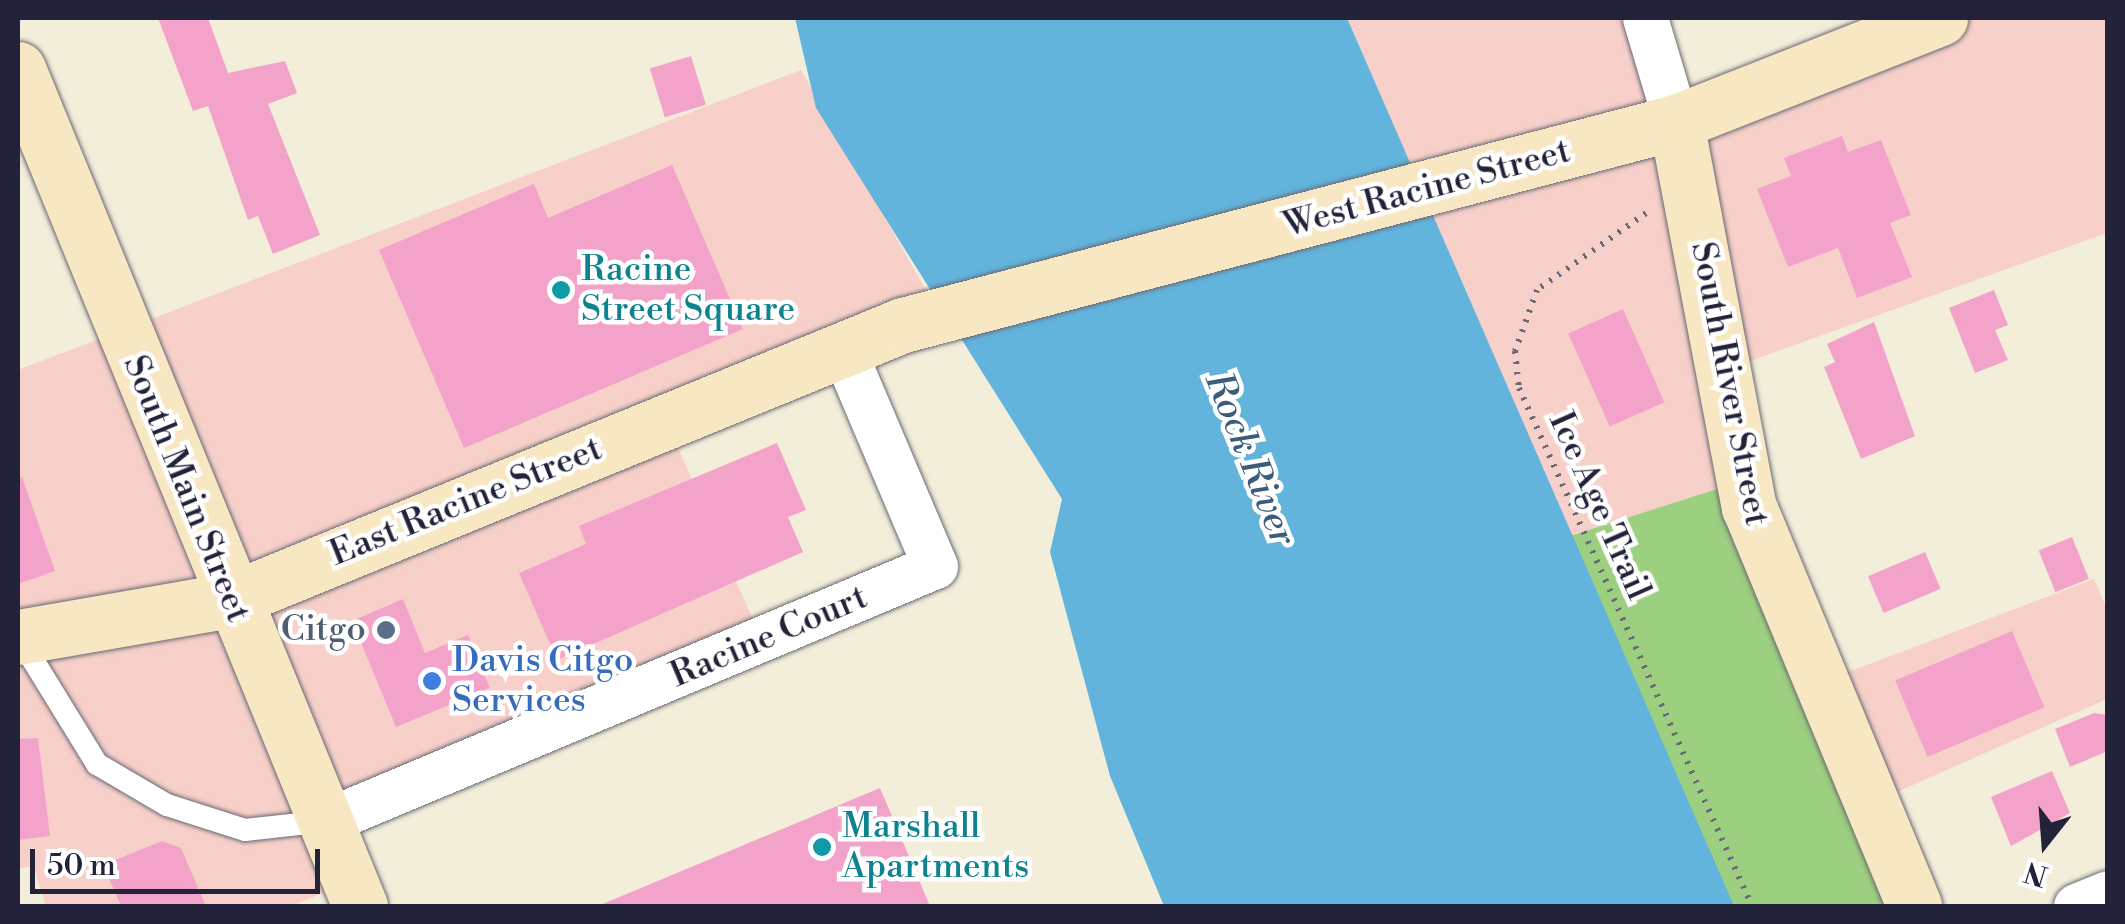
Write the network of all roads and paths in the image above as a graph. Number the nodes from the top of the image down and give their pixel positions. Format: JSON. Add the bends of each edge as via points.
{"nodes":[{"id":1,"x":1646,"y":18,"type":"edge"},
{"id":2,"x":1940,"y":18,"type":"edge"},
{"id":3,"x":18,"y":69,"type":"edge"},
{"id":4,"x":1676,"y":122,"type":"junction"},
{"id":5,"x":1689,"y":185,"type":"junction"},
{"id":6,"x":903,"y":325,"type":"joint"},
{"id":7,"x":842,"y":347,"type":"junction"},
{"id":8,"x":230,"y":600,"type":"junction"},
{"id":9,"x":18,"y":637,"type":"edge"},
{"id":10,"x":326,"y":821,"type":"junction"},
{"id":11,"x":2108,"y":893,"type":"edge"},
{"id":12,"x":360,"y":906,"type":"edge"},
{"id":13,"x":1752,"y":906,"type":"edge"},
{"id":14,"x":1914,"y":906,"type":"edge"},
{"id":15,"x":2076,"y":906,"type":"edge"}],
"edges":[{"from":1,"to":4,"type":"street","name":"South River Street"},
{"from":2,"to":4,"type":"main road","name":"West Racine Street"},
{"from":3,"to":8,"type":"main road","name":"South Main Street"},
{"from":4,"to":5,"type":"main road","name":"South River Street"},
{"from":4,"to":6,"type":"main road","name":"West Racine Street"},
{"from":5,"to":13,"type":"path","name":"Ice Age Trail","via":[[1537,290],[1514,351],[1542,443]]},
{"from":5,"to":14,"type":"main road","name":"South River Street","via":[[1748,507]]},
{"from":6,"to":7,"type":"main road","name":"East Racine Street"},
{"from":7,"to":8,"type":"main road","name":"East Racine Street"},
{"from":7,"to":10,"type":"street","name":"Racine Court","via":[[935,566]]},
{"from":8,"to":9,"type":"main road","name":"East Racine Street"},
{"from":8,"to":10,"type":"main road","name":"South Main Street"},
{"from":9,"to":10,"type":"lane","via":[[111,773],[167,806],[245,830]]},
{"from":10,"to":12,"type":"main road","name":"South Main Street"},
{"from":11,"to":15,"type":"street"}]}
